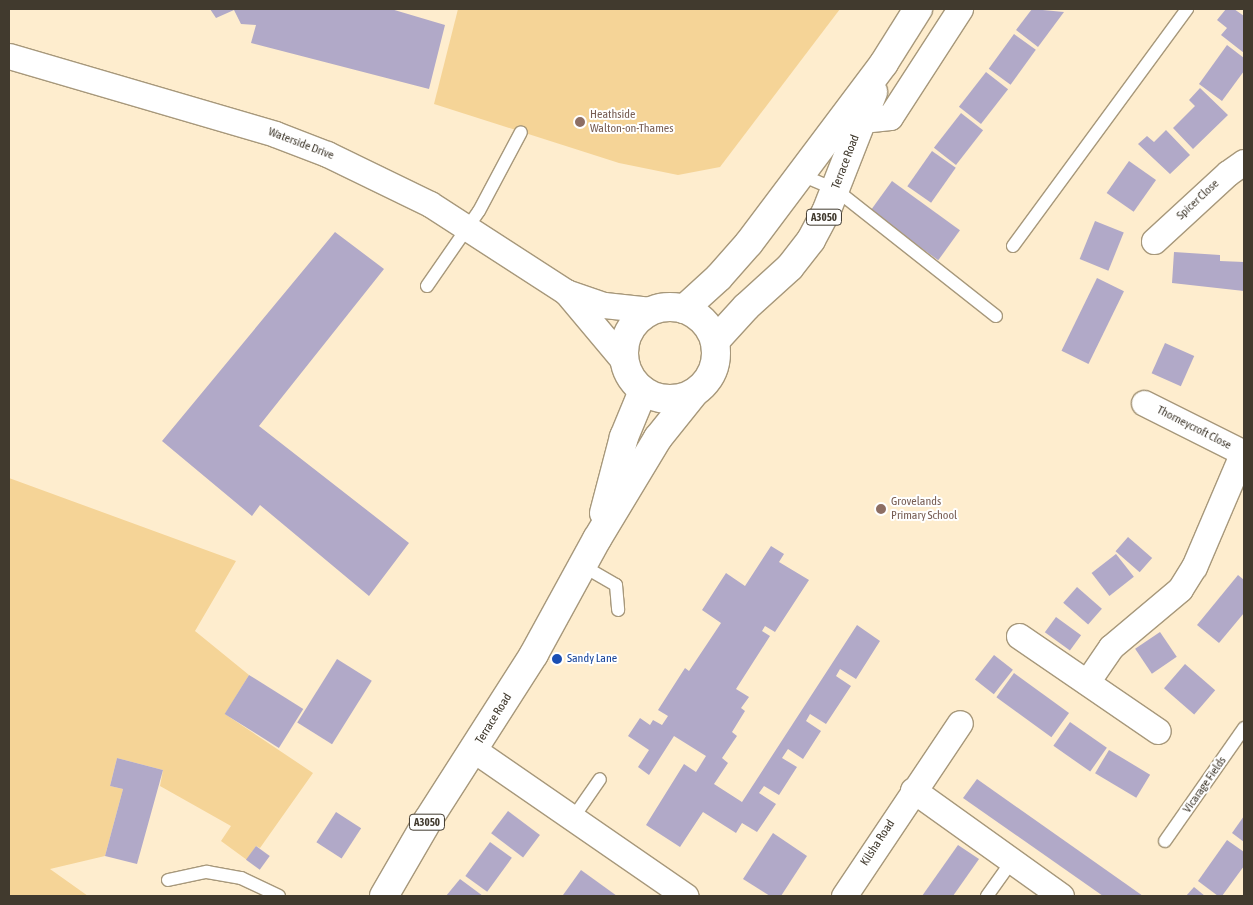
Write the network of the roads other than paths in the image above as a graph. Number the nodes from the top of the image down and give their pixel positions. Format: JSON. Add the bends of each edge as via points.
{"nodes":[{"id":1,"x":918,"y":9,"type":"edge"},
{"id":2,"x":960,"y":9,"type":"edge"},
{"id":3,"x":1187,"y":9,"type":"edge"},
{"id":4,"x":9,"y":56,"type":"edge"},
{"id":5,"x":884,"y":63,"type":"junction"},
{"id":6,"x":862,"y":120,"type":"junction"},
{"id":7,"x":521,"y":132,"type":"dead end"},
{"id":8,"x":1244,"y":162,"type":"edge"},
{"id":9,"x":799,"y":174,"type":"junction"},
{"id":10,"x":835,"y":189,"type":"junction"},
{"id":11,"x":467,"y":226,"type":"junction"},
{"id":12,"x":1154,"y":241,"type":"dead end"},
{"id":13,"x":1013,"y":246,"type":"dead end"},
{"id":14,"x":427,"y":286,"type":"dead end"},
{"id":15,"x":566,"y":292,"type":"junction"},
{"id":16,"x":684,"y":309,"type":"junction"},
{"id":17,"x":651,"y":310,"type":"junction"},
{"id":18,"x":996,"y":316,"type":"dead end"},
{"id":19,"x":715,"y":341,"type":"junction"},
{"id":20,"x":624,"y":361,"type":"junction"},
{"id":21,"x":643,"y":392,"type":"junction"},
{"id":22,"x":694,"y":394,"type":"junction"},
{"id":23,"x":1144,"y":403,"type":"dead end"},
{"id":24,"x":1244,"y":453,"type":"edge"},
{"id":25,"x":597,"y":538,"type":"junction"},
{"id":26,"x":583,"y":566,"type":"junction"},
{"id":27,"x":618,"y":610,"type":"dead end"},
{"id":28,"x":1018,"y":636,"type":"dead end"},
{"id":29,"x":1087,"y":682,"type":"junction"},
{"id":30,"x":960,"y":723,"type":"dead end"},
{"id":31,"x":1244,"y":728,"type":"edge"},
{"id":32,"x":1158,"y":731,"type":"dead end"},
{"id":33,"x":474,"y":750,"type":"junction"},
{"id":34,"x":600,"y":778,"type":"dead end"},
{"id":35,"x":913,"y":790,"type":"junction"},
{"id":36,"x":573,"y":818,"type":"junction"},
{"id":37,"x":1165,"y":841,"type":"dead end"},
{"id":38,"x":1012,"y":861,"type":"junction"},
{"id":39,"x":168,"y":880,"type":"dead end"},
{"id":40,"x":279,"y":896,"type":"edge"},
{"id":41,"x":384,"y":896,"type":"edge"},
{"id":42,"x":686,"y":896,"type":"edge"},
{"id":43,"x":844,"y":896,"type":"edge"},
{"id":44,"x":987,"y":896,"type":"edge"},
{"id":45,"x":1061,"y":896,"type":"edge"}],
"edges":[{"from":1,"to":5,"type":"main road","name":"Terrace Road","number":"A3050"},
{"from":2,"to":6,"type":"street","via":[[890,117]]},
{"from":3,"to":13,"type":"lane"},
{"from":4,"to":11,"type":"street","name":"Waterside Drive","via":[[275,134],[370,172]]},
{"from":5,"to":6,"type":"main road","name":"Terrace Road","number":"A3050"},
{"from":5,"to":9,"type":"main road","name":"Terrace Road","number":"A3050"},
{"from":6,"to":10,"type":"main road","name":"Terrace Road","number":"A3050"},
{"from":7,"to":11,"type":"lane"},
{"from":8,"to":12,"type":"street","name":"Spicer Close"},
{"from":9,"to":10,"type":"lane"},
{"from":9,"to":16,"type":"main road","name":"Terrace Road","number":"A3050","via":[[720,278]]},
{"from":10,"to":18,"type":"lane"},
{"from":10,"to":19,"type":"main road","name":"Terrace Road","number":"A3050","via":[[811,240],[796,260]]},
{"from":11,"to":14,"type":"lane"},
{"from":11,"to":15,"type":"street","name":"Waterside Drive"},
{"from":15,"to":17,"type":"street","name":"Waterside Drive","via":[[604,305]]},
{"from":15,"to":20,"type":"street","name":"Waterside Drive"},
{"from":16,"to":17,"type":"main road","via":[[661,307]]},
{"from":16,"to":19,"type":"main road","via":[[704,321]]},
{"from":17,"to":20,"type":"main road","via":[[635,322],[626,336]]},
{"from":19,"to":22,"type":"main road","via":[[715,365],[711,376]]},
{"from":20,"to":21,"type":"main road","via":[[632,380]]},
{"from":21,"to":22,"type":"main road","via":[[659,399],[677,399]]},
{"from":21,"to":25,"type":"main road","name":"Terrace Road","number":"A3050","via":[[624,437]]},
{"from":22,"to":25,"type":"main road","name":"Terrace Road","number":"A3050","via":[[658,438]]},
{"from":23,"to":24,"type":"street","name":"Thorneycroft Close"},
{"from":24,"to":29,"type":"street","via":[[1194,567],[1180,590],[1121,637]]},
{"from":25,"to":26,"type":"main road","name":"Terrace Road","number":"A3050"},
{"from":26,"to":27,"type":"lane","via":[[616,585]]},
{"from":26,"to":33,"type":"main road","name":"Terrace Road","number":"A3050","via":[[534,654]]},
{"from":28,"to":29,"type":"street"},
{"from":29,"to":32,"type":"street"},
{"from":30,"to":35,"type":"street","name":"Kilsha Road"},
{"from":31,"to":37,"type":"lane","name":"Vicarage Fields"},
{"from":33,"to":36,"type":"street"},
{"from":33,"to":41,"type":"main road","name":"Terrace Road","number":"A3050"},
{"from":34,"to":36,"type":"lane"},
{"from":35,"to":38,"type":"street"},
{"from":35,"to":43,"type":"street","name":"Kilsha Road"},
{"from":36,"to":42,"type":"street"},
{"from":38,"to":44,"type":"lane"},
{"from":38,"to":45,"type":"street"},
{"from":39,"to":40,"type":"lane","via":[[207,872],[241,878]]}]}
